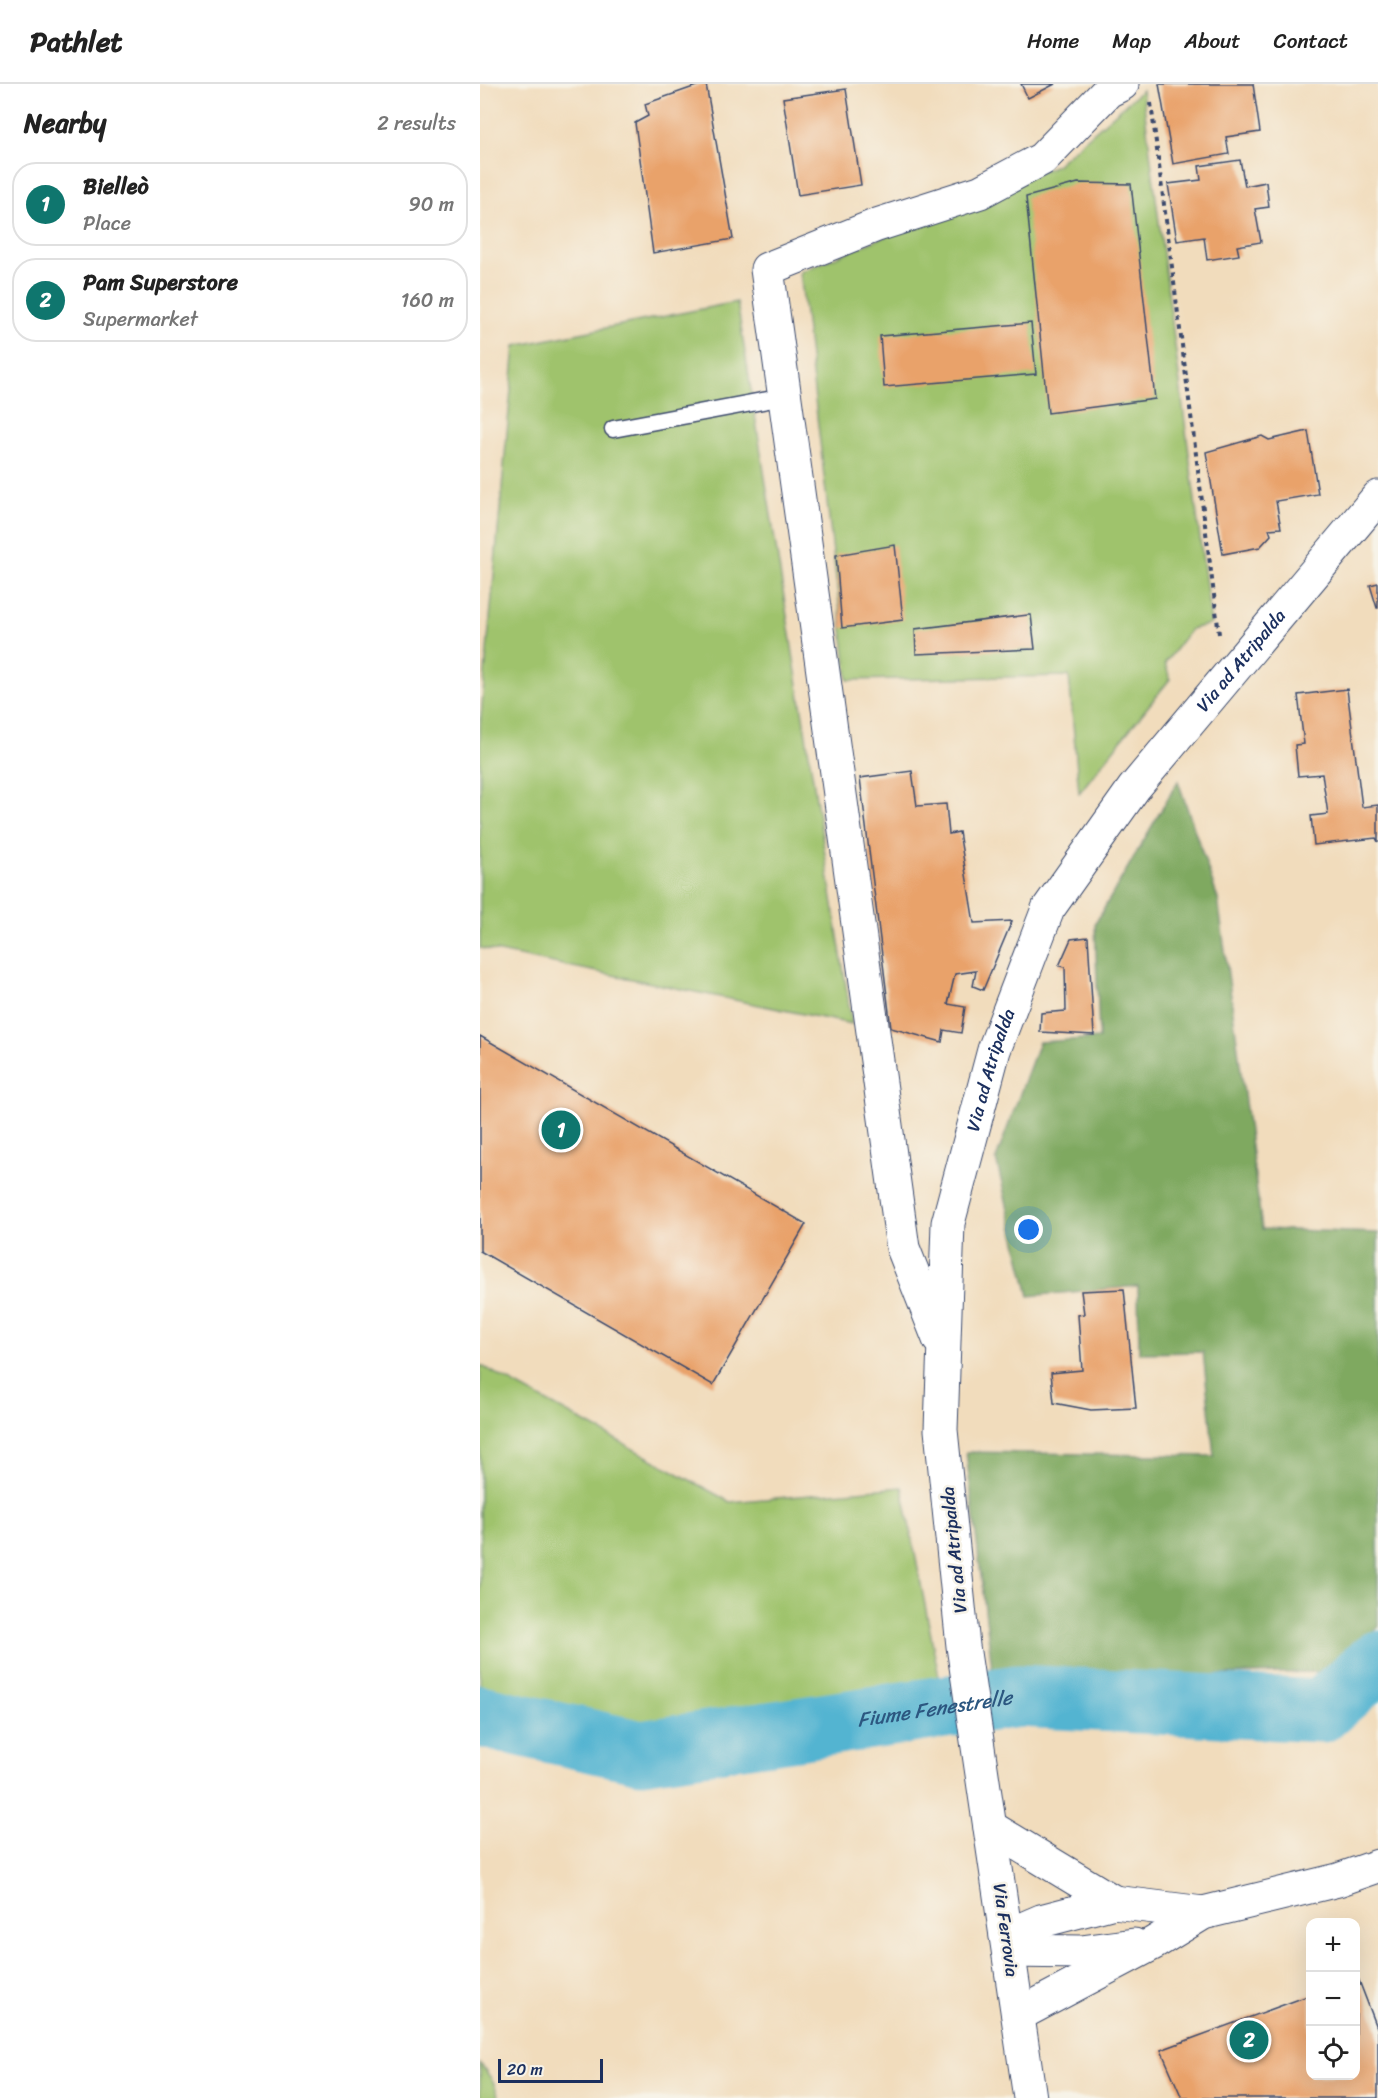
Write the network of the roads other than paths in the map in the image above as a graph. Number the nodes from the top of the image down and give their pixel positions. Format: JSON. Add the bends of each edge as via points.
{"nodes":[{"id":1,"x":1136,"y":90,"type":"edge"},
{"id":2,"x":784,"y":397,"type":"junction"},
{"id":3,"x":614,"y":429,"type":"dead end"},
{"id":4,"x":1378,"y":497,"type":"edge"},
{"id":5,"x":944,"y":1352,"type":"junction"},
{"id":6,"x":981,"y":1762,"type":"joint"},
{"id":7,"x":990,"y":1827,"type":"junction"},
{"id":8,"x":1378,"y":1866,"type":"edge"},
{"id":9,"x":1114,"y":1902,"type":"junction"},
{"id":10,"x":1203,"y":1913,"type":"junction"},
{"id":11,"x":1008,"y":1943,"type":"junction"},
{"id":12,"x":1154,"y":1943,"type":"junction"},
{"id":13,"x":1018,"y":2015,"type":"junction"},
{"id":14,"x":1030,"y":2098,"type":"edge"}],
"edges":[{"from":1,"to":2,"type":"street","via":[[1108,91],[1042,159],[980,192],[877,225],[767,269]]},
{"from":2,"to":3,"type":"lane"},
{"from":2,"to":5,"type":"street","via":[[903,1248]]},
{"from":4,"to":5,"type":"street","name":"Via ad Atripalda","via":[[1134,788],[1048,909],[994,1050],[948,1223]]},
{"from":5,"to":6,"type":"street","name":"Via ad Atripalda","via":[[941,1430],[963,1647]]},
{"from":6,"to":7,"type":"street","name":"Via Ferrovia"},
{"from":7,"to":9,"type":"street"},
{"from":7,"to":11,"type":"street","name":"Via Ferrovia"},
{"from":8,"to":10,"type":"street","via":[[1338,1880]]},
{"from":9,"to":10,"type":"street"},
{"from":9,"to":11,"type":"street","via":[[1041,1921]]},
{"from":10,"to":12,"type":"street"},
{"from":11,"to":12,"type":"street","via":[[1082,1952]]},
{"from":11,"to":13,"type":"street","name":"Via Ferrovia"},
{"from":12,"to":13,"type":"street"},
{"from":13,"to":14,"type":"street","name":"Via Ferrovia"}]}
